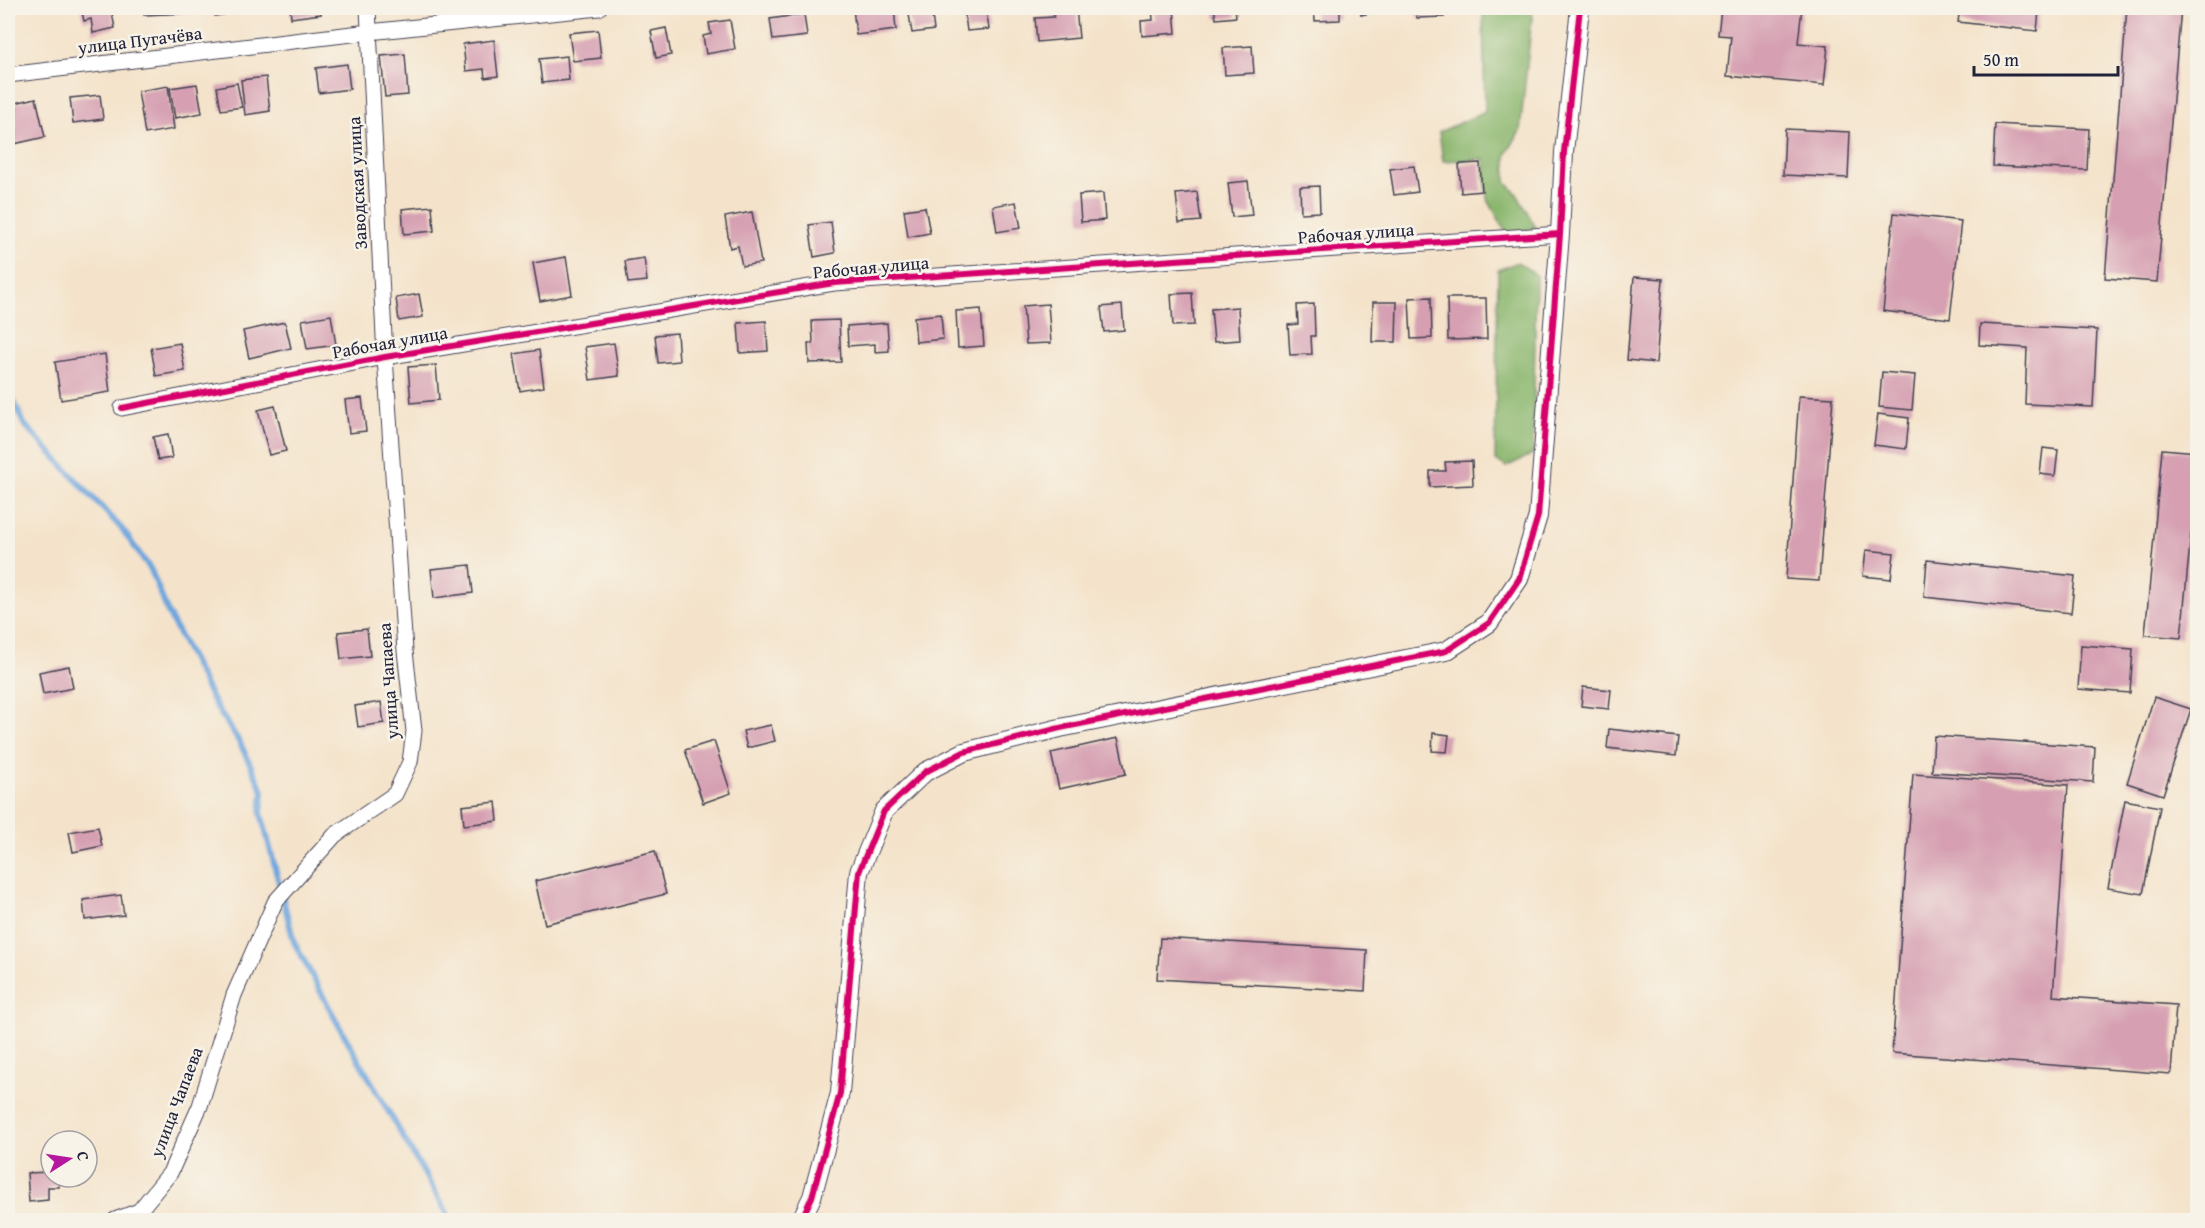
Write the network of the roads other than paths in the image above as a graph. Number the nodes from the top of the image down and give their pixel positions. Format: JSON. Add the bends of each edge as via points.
{"nodes":[{"id":1,"x":368,"y":8,"type":"edge"},
{"id":2,"x":599,"y":8,"type":"edge"},
{"id":3,"x":1580,"y":8,"type":"edge"},
{"id":4,"x":369,"y":32,"type":"junction"},
{"id":5,"x":8,"y":75,"type":"edge"},
{"id":6,"x":1560,"y":234,"type":"junction"},
{"id":7,"x":385,"y":357,"type":"junction"},
{"id":8,"x":122,"y":408,"type":"dead end"},
{"id":9,"x":115,"y":1221,"type":"edge"},
{"id":10,"x":801,"y":1221,"type":"edge"}],
"edges":[{"from":1,"to":4,"type":"street","name":"Заводская улица"},
{"from":2,"to":4,"type":"street","name":"улица Пугачёва"},
{"from":3,"to":6,"type":"street","via":[[1564,152]]},
{"from":4,"to":5,"type":"street","name":"улица Пугачёва"},
{"from":4,"to":7,"type":"street","name":"Заводская улица"},
{"from":6,"to":7,"type":"street","name":"Рабочая улица","via":[[834,283]]},
{"from":6,"to":10,"type":"street","via":[[1538,516],[1519,579],[1490,623],[1446,651],[1060,728],[964,752],[925,772],[884,811],[859,872],[840,1093],[812,1197]]},
{"from":7,"to":8,"type":"street","name":"Рабочая улица"},
{"from":7,"to":9,"type":"street","name":"улица Чапаева","via":[[414,732],[410,762],[395,794],[335,835],[275,902],[234,995],[200,1106],[170,1173],[140,1211]]}]}
